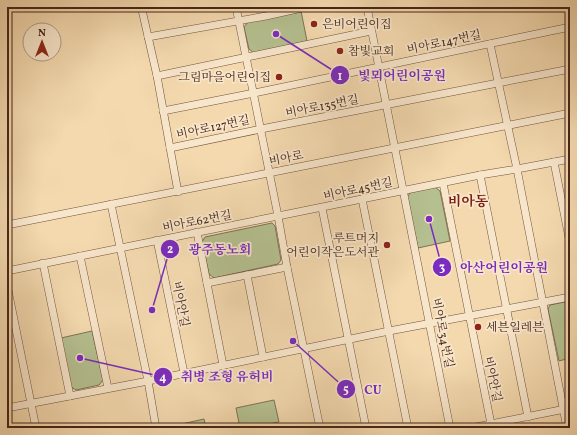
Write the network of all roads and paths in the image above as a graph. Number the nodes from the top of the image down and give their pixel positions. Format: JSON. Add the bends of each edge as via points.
{"nodes":[{"id":1,"x":145,"y":7,"type":"edge"},
{"id":2,"x":236,"y":7,"type":"edge"},
{"id":3,"x":306,"y":7,"type":"edge"},
{"id":4,"x":367,"y":7,"type":"edge"},
{"id":5,"x":239,"y":21,"type":"junction"},
{"id":6,"x":570,"y":27,"type":"edge"},
{"id":7,"x":371,"y":31,"type":"junction"},
{"id":8,"x":148,"y":37,"type":"junction"},
{"id":9,"x":490,"y":44,"type":"junction"},
{"id":10,"x":247,"y":57,"type":"junction"},
{"id":11,"x":379,"y":67,"type":"junction"},
{"id":12,"x":570,"y":69,"type":"edge"},
{"id":13,"x":157,"y":76,"type":"junction"},
{"id":14,"x":499,"y":83,"type":"junction"},
{"id":15,"x":254,"y":93,"type":"junction"},
{"id":16,"x":387,"y":104,"type":"junction"},
{"id":17,"x":163,"y":111,"type":"junction"},
{"id":18,"x":570,"y":113,"type":"edge"},
{"id":19,"x":508,"y":125,"type":"junction"},
{"id":20,"x":261,"y":129,"type":"junction"},
{"id":21,"x":170,"y":148,"type":"junction"},
{"id":22,"x":395,"y":148,"type":"junction"},
{"id":23,"x":570,"y":158,"type":"edge"},
{"id":24,"x":554,"y":162,"type":"junction"},
{"id":25,"x":517,"y":169,"type":"junction"},
{"id":26,"x":270,"y":173,"type":"junction"},
{"id":27,"x":480,"y":175,"type":"junction"},
{"id":28,"x":442,"y":183,"type":"junction"},
{"id":29,"x":403,"y":191,"type":"junction"},
{"id":30,"x":178,"y":192,"type":"junction"},
{"id":31,"x":362,"y":199,"type":"junction"},
{"id":32,"x":111,"y":204,"type":"junction"},
{"id":33,"x":322,"y":208,"type":"junction"},
{"id":34,"x":278,"y":216,"type":"junction"},
{"id":35,"x":7,"y":225,"type":"edge"},
{"id":36,"x":197,"y":232,"type":"junction"},
{"id":37,"x":157,"y":240,"type":"junction"},
{"id":38,"x":570,"y":243,"type":"edge"},
{"id":39,"x":120,"y":247,"type":"junction"},
{"id":40,"x":80,"y":256,"type":"junction"},
{"id":41,"x":43,"y":263,"type":"junction"},
{"id":42,"x":287,"y":267,"type":"junction"},
{"id":43,"x":7,"y":271,"type":"edge"},
{"id":44,"x":247,"y":274,"type":"junction"},
{"id":45,"x":207,"y":283,"type":"junction"},
{"id":46,"x":7,"y":285,"type":"edge"},
{"id":47,"x":570,"y":297,"type":"edge"},
{"id":48,"x":542,"y":302,"type":"junction"},
{"id":49,"x":506,"y":309,"type":"junction"},
{"id":50,"x":469,"y":316,"type":"junction"},
{"id":51,"x":430,"y":323,"type":"junction"},
{"id":52,"x":389,"y":331,"type":"junction"},
{"id":53,"x":349,"y":339,"type":"junction"},
{"id":54,"x":304,"y":349,"type":"junction"},
{"id":55,"x":263,"y":357,"type":"junction"},
{"id":56,"x":223,"y":365,"type":"junction"},
{"id":57,"x":184,"y":373,"type":"junction"},
{"id":58,"x":148,"y":381,"type":"junction"},
{"id":59,"x":108,"y":388,"type":"junction"},
{"id":60,"x":70,"y":396,"type":"junction"},
{"id":61,"x":31,"y":404,"type":"junction"},
{"id":62,"x":7,"y":408,"type":"edge"},
{"id":63,"x":567,"y":409,"type":"edge"},
{"id":64,"x":528,"y":417,"type":"junction"},
{"id":65,"x":491,"y":424,"type":"junction"},
{"id":66,"x":36,"y":428,"type":"edge"},
{"id":67,"x":156,"y":428,"type":"edge"},
{"id":68,"x":320,"y":428,"type":"edge"},
{"id":69,"x":366,"y":428,"type":"edge"},
{"id":70,"x":408,"y":428,"type":"edge"},
{"id":71,"x":450,"y":428,"type":"edge"},
{"id":72,"x":471,"y":428,"type":"edge"},
{"id":73,"x":568,"y":428,"type":"edge"}],
"edges":[{"from":1,"to":8,"type":"street","name":"비아로127번길","via":[[142,10]]},
{"from":2,"to":5,"type":"street"},
{"from":3,"to":5,"type":"street"},
{"from":4,"to":7,"type":"street"},
{"from":5,"to":8,"type":"street"},
{"from":5,"to":10,"type":"street"},
{"from":6,"to":9,"type":"street","name":"비아로147번길"},
{"from":7,"to":10,"type":"street"},
{"from":7,"to":11,"type":"street"},
{"from":8,"to":13,"type":"street","name":"비아로127번길"},
{"from":9,"to":11,"type":"street","name":"비아로147번길"},
{"from":9,"to":14,"type":"street","name":"비아로147번길"},
{"from":10,"to":13,"type":"street"},
{"from":10,"to":15,"type":"street"},
{"from":11,"to":15,"type":"street"},
{"from":11,"to":16,"type":"street"},
{"from":12,"to":14,"type":"street"},
{"from":13,"to":17,"type":"street","name":"비아로127번길"},
{"from":14,"to":16,"type":"street"},
{"from":14,"to":19,"type":"street","name":"비아로147번길"},
{"from":15,"to":17,"type":"street","name":"비아로127번길"},
{"from":15,"to":20,"type":"street"},
{"from":16,"to":20,"type":"street","name":"비아로135번길"},
{"from":16,"to":22,"type":"street"},
{"from":17,"to":21,"type":"street","name":"비아로127번길"},
{"from":18,"to":19,"type":"street","name":"비아로"},
{"from":19,"to":22,"type":"street","name":"비아로"},
{"from":19,"to":25,"type":"street","name":"비아로147번길"},
{"from":20,"to":21,"type":"street","name":"비아로127번길"},
{"from":20,"to":26,"type":"street"},
{"from":21,"to":30,"type":"street","name":"비아로127번길"},
{"from":22,"to":26,"type":"street","name":"비아로"},
{"from":22,"to":29,"type":"street","name":"비아로34번길"},
{"from":23,"to":24,"type":"street"},
{"from":24,"to":25,"type":"street"},
{"from":24,"to":38,"type":"street"},
{"from":25,"to":27,"type":"street"},
{"from":25,"to":48,"type":"street","name":"비아로147번길"},
{"from":26,"to":30,"type":"street","name":"비아로"},
{"from":26,"to":34,"type":"street"},
{"from":27,"to":28,"type":"street"},
{"from":27,"to":49,"type":"street"},
{"from":28,"to":29,"type":"street","name":"비아로45번길"},
{"from":28,"to":50,"type":"street","name":"비아안길"},
{"from":29,"to":31,"type":"street","name":"비아로45번길"},
{"from":29,"to":51,"type":"street","name":"비아로34번길"},
{"from":30,"to":32,"type":"street","name":"비아로"},
{"from":31,"to":33,"type":"street","name":"비아로45번길"},
{"from":31,"to":52,"type":"street"},
{"from":32,"to":35,"type":"street","name":"비아로"},
{"from":32,"to":39,"type":"street"},
{"from":33,"to":34,"type":"street","name":"비아로45번길"},
{"from":33,"to":53,"type":"street"},
{"from":34,"to":36,"type":"street","name":"비아로62번길"},
{"from":34,"to":42,"type":"street"},
{"from":36,"to":37,"type":"street","name":"비아로62번길"},
{"from":36,"to":45,"type":"street"},
{"from":37,"to":39,"type":"street","name":"비아로62번길"},
{"from":37,"to":57,"type":"street","name":"비아안길"},
{"from":39,"to":40,"type":"street"},
{"from":39,"to":58,"type":"street"},
{"from":40,"to":41,"type":"street"},
{"from":40,"to":59,"type":"street"},
{"from":41,"to":43,"type":"street"},
{"from":41,"to":60,"type":"street"},
{"from":42,"to":44,"type":"street"},
{"from":42,"to":54,"type":"street"},
{"from":44,"to":45,"type":"street"},
{"from":44,"to":55,"type":"street"},
{"from":45,"to":56,"type":"street"},
{"from":46,"to":61,"type":"street"},
{"from":47,"to":48,"type":"street"},
{"from":48,"to":49,"type":"street"},
{"from":48,"to":63,"type":"street","name":"비아로147번길"},
{"from":49,"to":50,"type":"street"},
{"from":49,"to":64,"type":"street"},
{"from":50,"to":51,"type":"street"},
{"from":50,"to":65,"type":"street","name":"비아안길"},
{"from":51,"to":52,"type":"street"},
{"from":51,"to":71,"type":"street","name":"비아로34번길"},
{"from":52,"to":53,"type":"street"},
{"from":52,"to":70,"type":"street"},
{"from":53,"to":54,"type":"street"},
{"from":53,"to":69,"type":"street"},
{"from":54,"to":55,"type":"street"},
{"from":54,"to":68,"type":"street"},
{"from":55,"to":56,"type":"street"},
{"from":56,"to":57,"type":"street"},
{"from":57,"to":58,"type":"street"},
{"from":58,"to":59,"type":"street"},
{"from":58,"to":67,"type":"street"},
{"from":59,"to":60,"type":"street"},
{"from":60,"to":61,"type":"street"},
{"from":61,"to":62,"type":"street"},
{"from":61,"to":66,"type":"street"},
{"from":63,"to":64,"type":"street"},
{"from":63,"to":73,"type":"street","name":"비아로147번길"},
{"from":64,"to":65,"type":"street"},
{"from":65,"to":72,"type":"street"}]}
